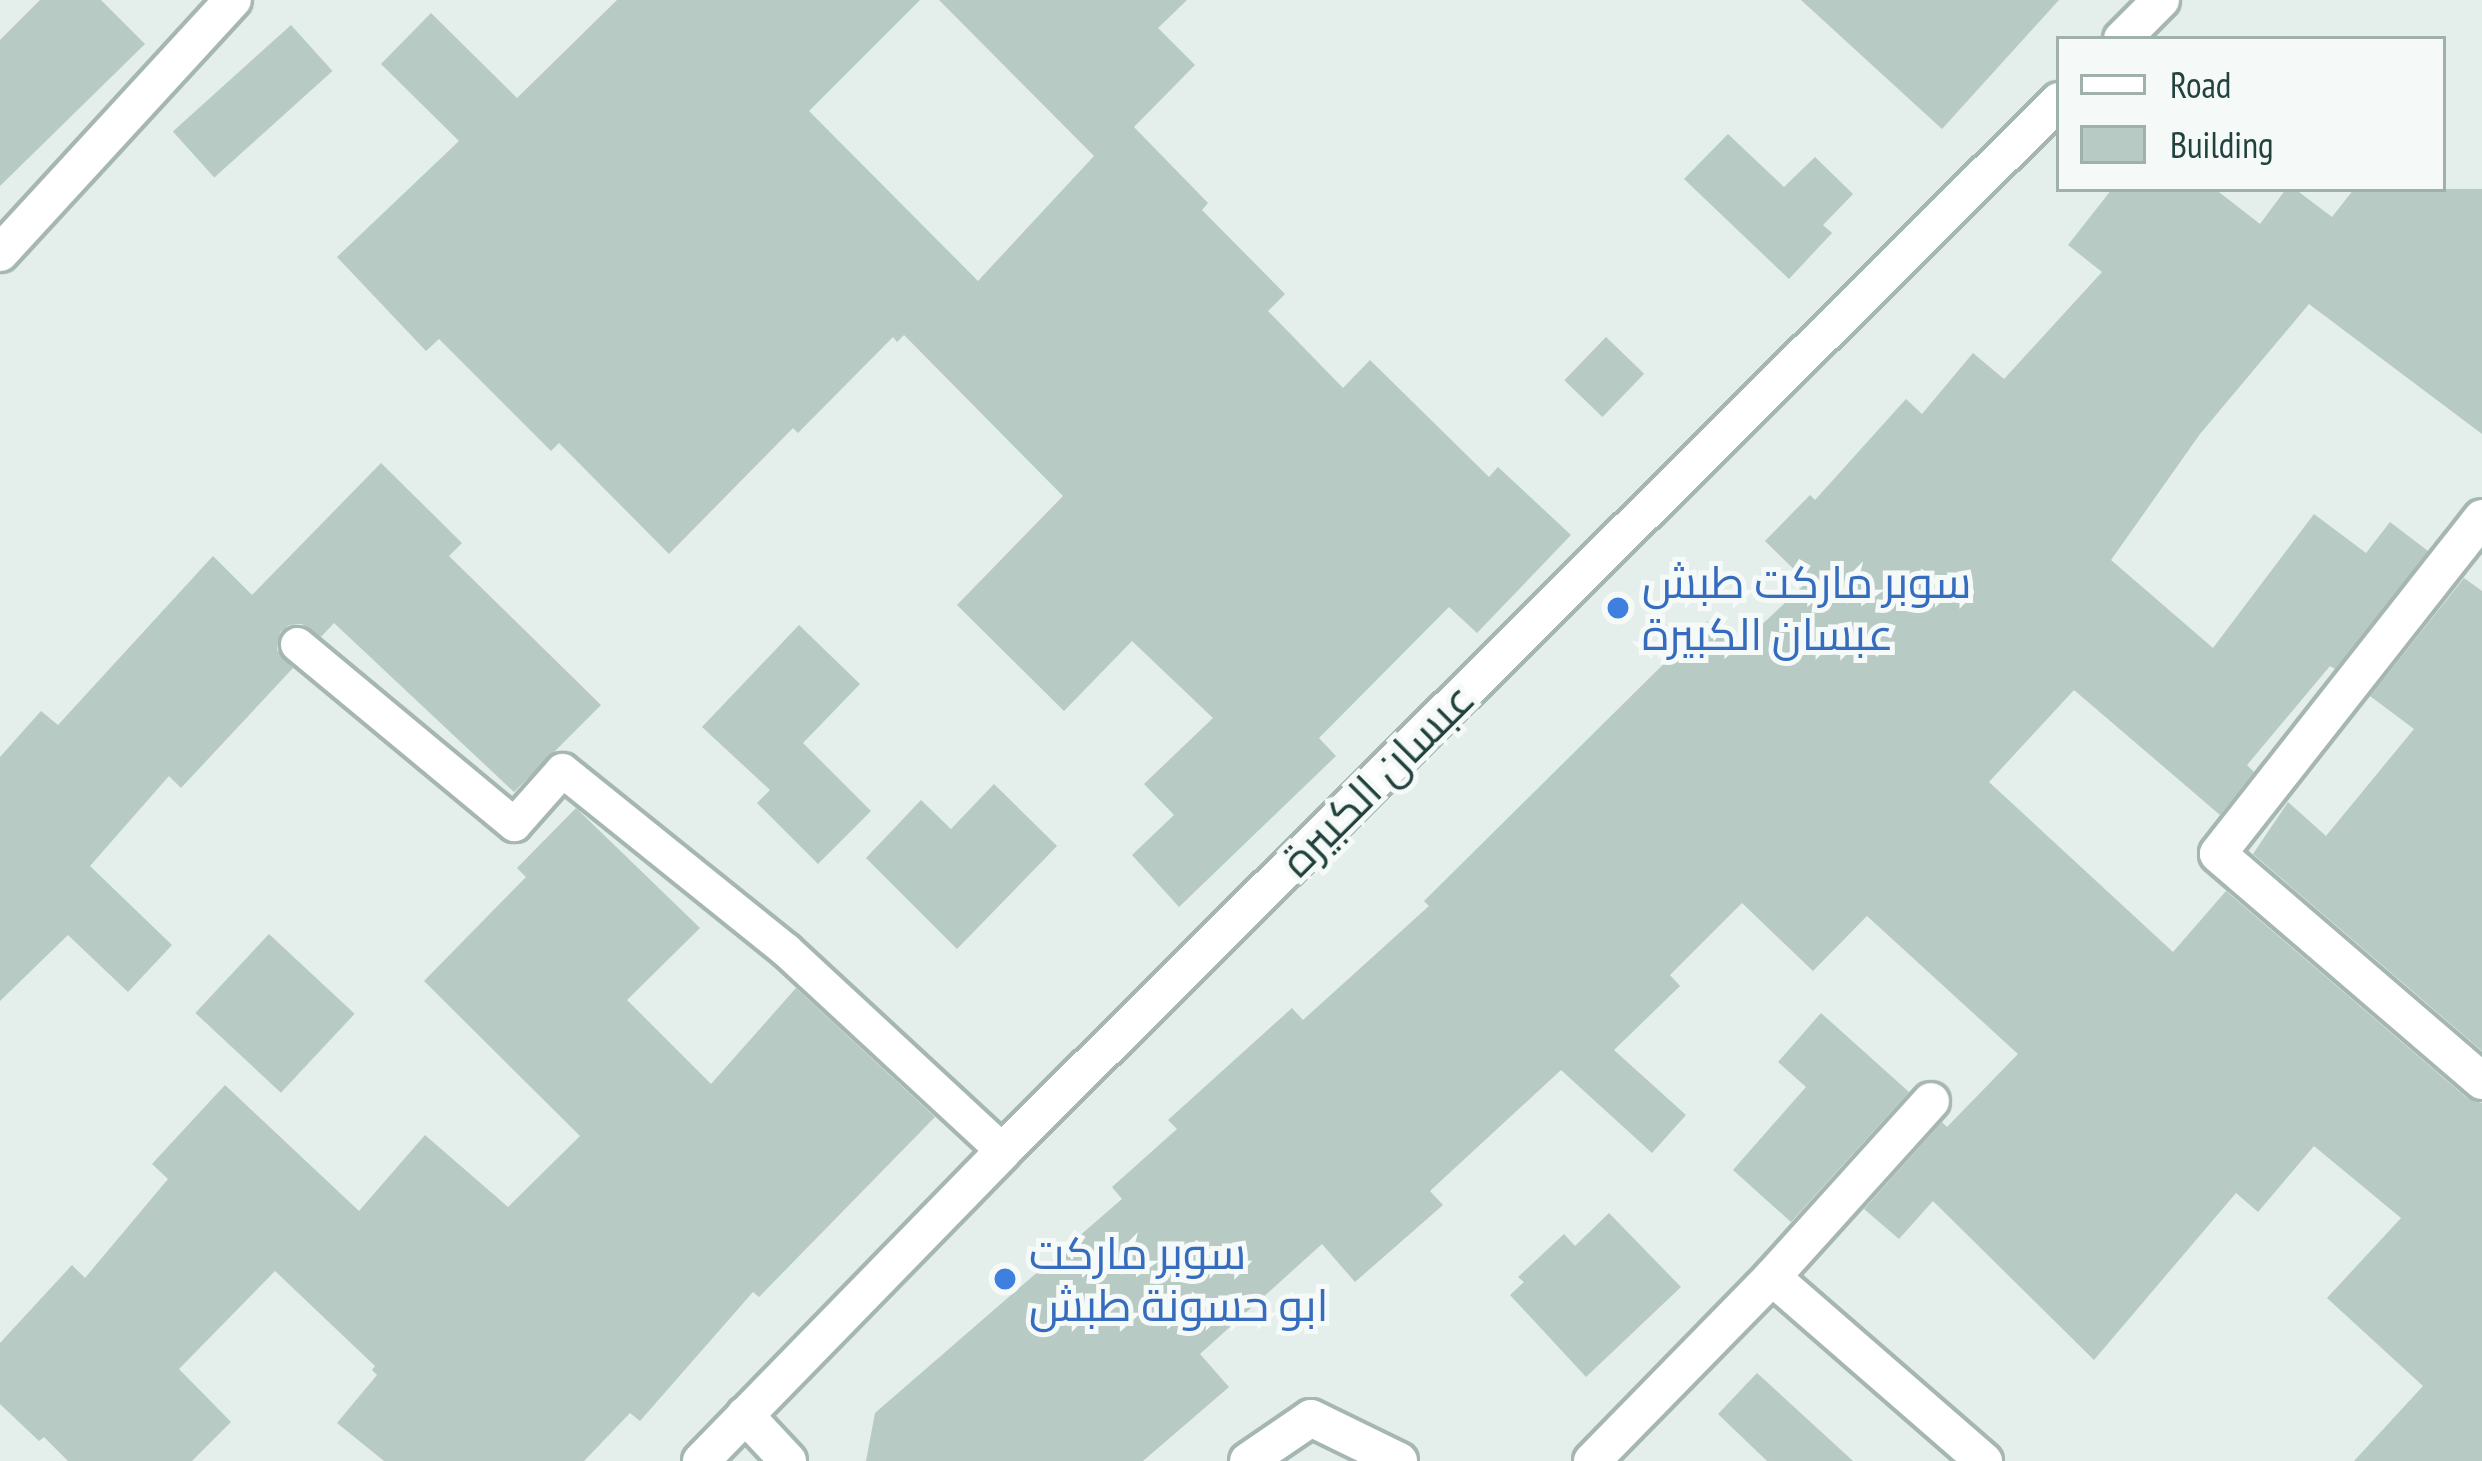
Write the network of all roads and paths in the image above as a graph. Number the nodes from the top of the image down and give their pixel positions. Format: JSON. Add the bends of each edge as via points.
{"nodes":[{"id":1,"x":233,"y":0,"type":"edge"},
{"id":2,"x":2161,"y":0,"type":"edge"},
{"id":3,"x":2125,"y":36,"type":"edge"},
{"id":4,"x":2056,"y":104,"type":"edge"},
{"id":5,"x":0,"y":254,"type":"edge"},
{"id":6,"x":2482,"y":518,"type":"edge"},
{"id":7,"x":297,"y":644,"type":"dead end"},
{"id":8,"x":2482,"y":1081,"type":"edge"},
{"id":9,"x":1930,"y":1101,"type":"dead end"},
{"id":10,"x":1003,"y":1151,"type":"junction"},
{"id":11,"x":1772,"y":1277,"type":"junction"},
{"id":12,"x":745,"y":1415,"type":"junction"},
{"id":13,"x":701,"y":1461,"type":"edge"},
{"id":14,"x":788,"y":1461,"type":"edge"},
{"id":15,"x":1248,"y":1461,"type":"edge"},
{"id":16,"x":1399,"y":1461,"type":"edge"},
{"id":17,"x":1592,"y":1461,"type":"edge"},
{"id":18,"x":1984,"y":1461,"type":"edge"}],
"edges":[{"from":1,"to":5,"type":"street"},
{"from":2,"to":3,"type":"street"},
{"from":4,"to":10,"type":"street","name":"عبسان الكبيرة"},
{"from":6,"to":8,"type":"street","via":[[2218,854]]},
{"from":7,"to":10,"type":"lane","via":[[514,824],[562,770],[786,950]]},
{"from":9,"to":11,"type":"street"},
{"from":10,"to":12,"type":"street","name":"عبسان الكبيرة"},
{"from":11,"to":17,"type":"street"},
{"from":11,"to":18,"type":"street"},
{"from":12,"to":13,"type":"street","name":"عبسان الكبيرة"},
{"from":12,"to":14,"type":"street"},
{"from":15,"to":16,"type":"street","via":[[1311,1418]]}]}
